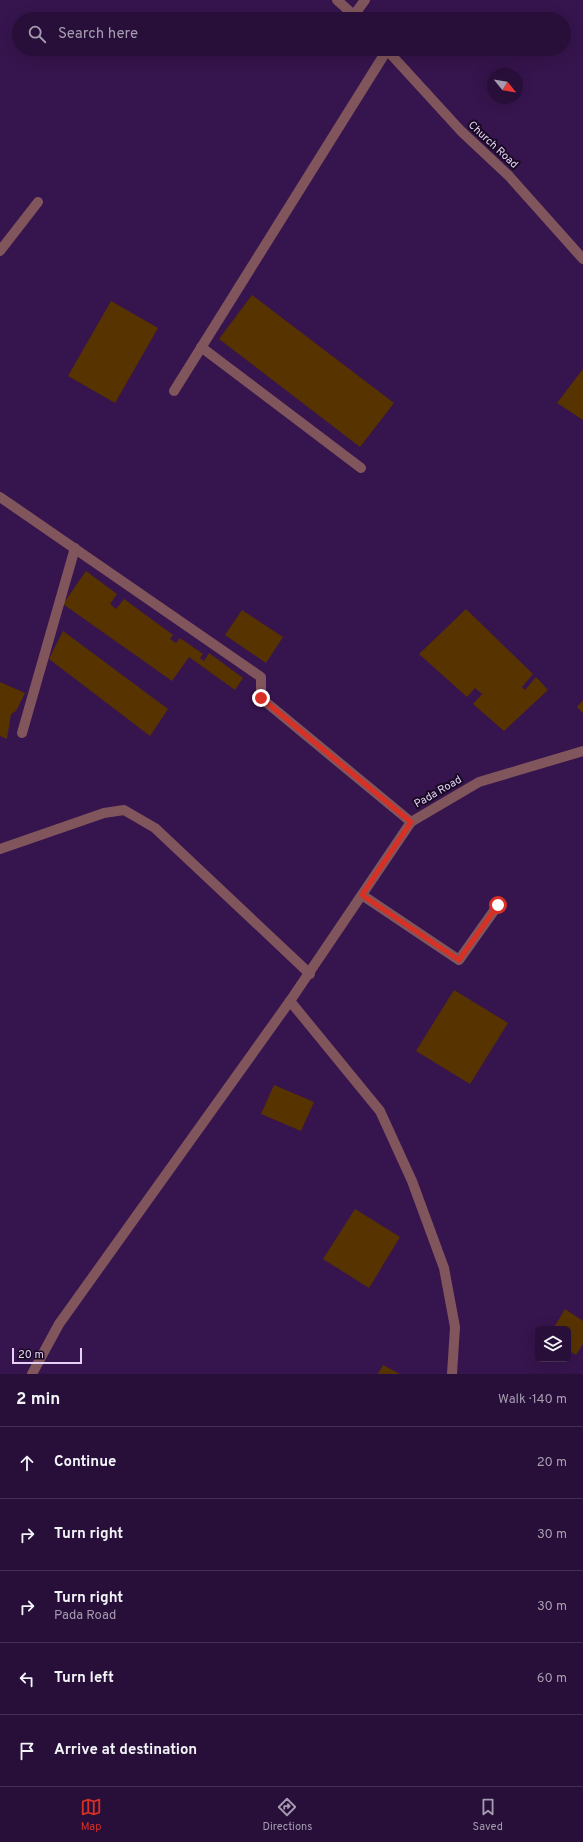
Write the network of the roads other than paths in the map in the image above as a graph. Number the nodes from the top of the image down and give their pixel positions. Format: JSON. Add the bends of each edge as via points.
{"nodes":[{"id":1,"x":337,"y":0,"type":"edge"},
{"id":2,"x":365,"y":0,"type":"edge"},
{"id":3,"x":350,"y":12,"type":"edge"},
{"id":4,"x":359,"y":12,"type":"edge"},
{"id":5,"x":382,"y":56,"type":"edge"},
{"id":6,"x":392,"y":56,"type":"edge"},
{"id":7,"x":38,"y":202,"type":"dead end"},
{"id":8,"x":0,"y":251,"type":"edge"},
{"id":9,"x":583,"y":259,"type":"edge"},
{"id":10,"x":201,"y":346,"type":"junction"},
{"id":11,"x":174,"y":391,"type":"dead end"},
{"id":12,"x":361,"y":468,"type":"dead end"},
{"id":13,"x":0,"y":497,"type":"edge"},
{"id":14,"x":75,"y":548,"type":"junction"},
{"id":15,"x":22,"y":733,"type":"dead end"},
{"id":16,"x":583,"y":751,"type":"edge"},
{"id":17,"x":411,"y":822,"type":"junction"},
{"id":18,"x":0,"y":848,"type":"edge"},
{"id":19,"x":362,"y":895,"type":"junction"},
{"id":20,"x":498,"y":905,"type":"dead end"},
{"id":21,"x":310,"y":974,"type":"junction"},
{"id":22,"x":290,"y":1001,"type":"junction"},
{"id":23,"x":32,"y":1374,"type":"edge"},
{"id":24,"x":452,"y":1374,"type":"edge"}],
"edges":[{"from":1,"to":3,"type":"street"},
{"from":2,"to":4,"type":"street"},
{"from":5,"to":10,"type":"street"},
{"from":6,"to":9,"type":"street","name":"Church Road","via":[[461,131],[509,176]]},
{"from":7,"to":8,"type":"street"},
{"from":10,"to":11,"type":"street"},
{"from":10,"to":12,"type":"street"},
{"from":13,"to":14,"type":"street"},
{"from":14,"to":15,"type":"street"},
{"from":14,"to":17,"type":"street","via":[[261,677],[261,698]]},
{"from":16,"to":17,"type":"street","name":"Pada Road","via":[[479,782]]},
{"from":17,"to":19,"type":"street","name":"Pada Road"},
{"from":18,"to":21,"type":"street","via":[[104,813],[124,810],[155,828]]},
{"from":19,"to":20,"type":"street","via":[[459,960]]},
{"from":19,"to":21,"type":"street","name":"Pada Road"},
{"from":21,"to":22,"type":"street","name":"Pada Road"},
{"from":22,"to":23,"type":"street","name":"Pada Road","via":[[59,1324]]},
{"from":22,"to":24,"type":"street","via":[[380,1111],[412,1181],[444,1268],[455,1327]]}]}
